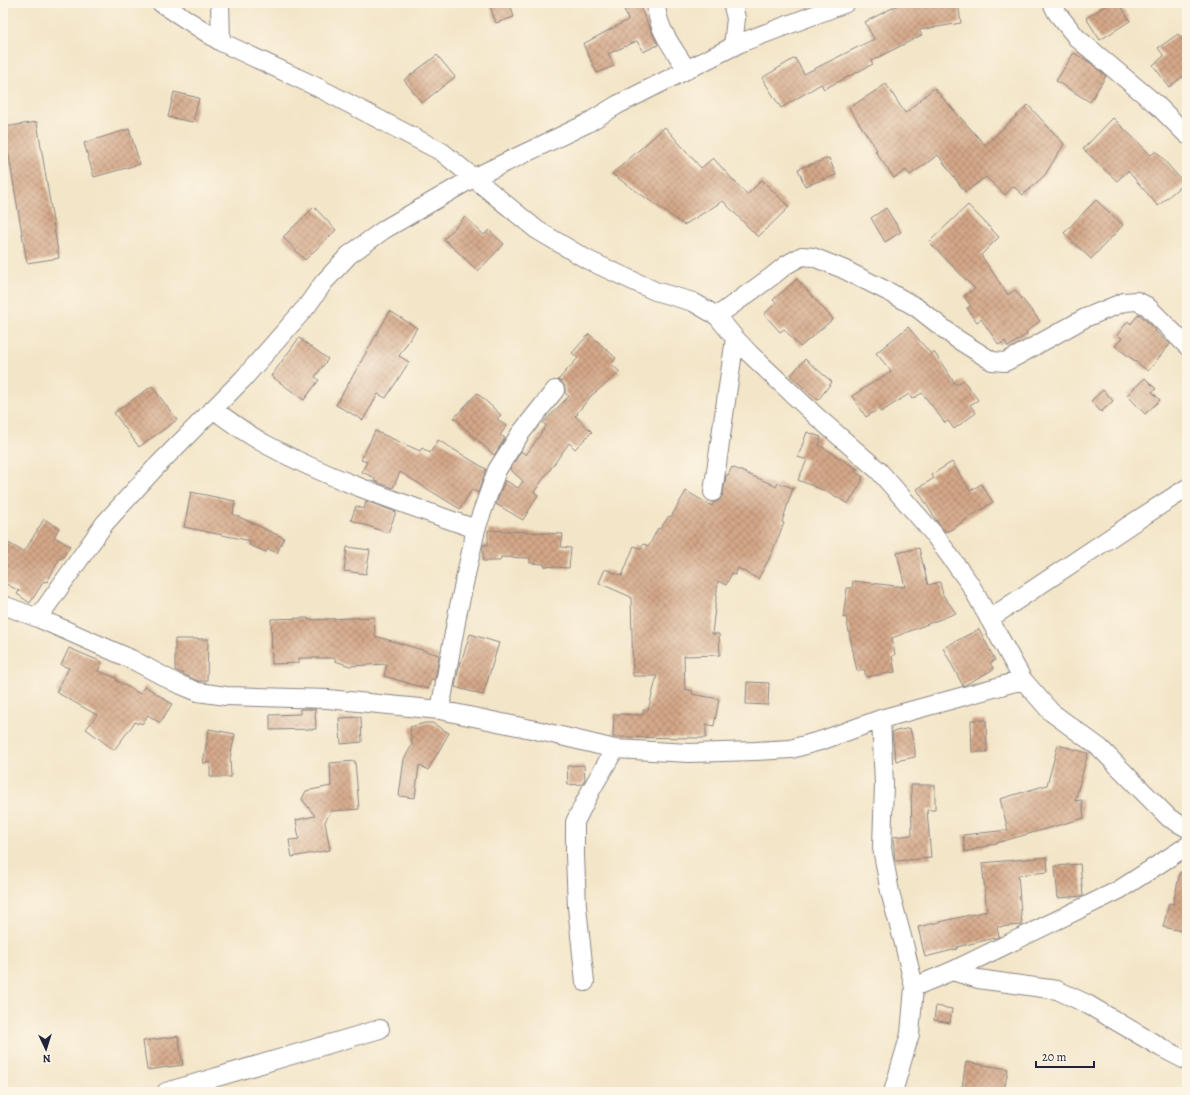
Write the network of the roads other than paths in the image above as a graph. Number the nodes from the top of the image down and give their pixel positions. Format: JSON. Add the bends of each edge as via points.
{"nodes":[{"id":1,"x":161,"y":3,"type":"edge"},
{"id":2,"x":220,"y":3,"type":"edge"},
{"id":3,"x":656,"y":3,"type":"edge"},
{"id":4,"x":846,"y":3,"type":"edge"},
{"id":5,"x":1052,"y":3,"type":"edge"},
{"id":6,"x":734,"y":10,"type":"edge"},
{"id":7,"x":767,"y":33,"type":"junction"},
{"id":8,"x":221,"y":42,"type":"junction"},
{"id":9,"x":733,"y":47,"type":"junction"},
{"id":10,"x":687,"y":70,"type":"junction"},
{"id":11,"x":1187,"y":135,"type":"edge"},
{"id":12,"x":473,"y":178,"type":"junction"},
{"id":13,"x":717,"y":316,"type":"junction"},
{"id":14,"x":735,"y":338,"type":"junction"},
{"id":15,"x":1187,"y":346,"type":"edge"},
{"id":16,"x":555,"y":390,"type":"dead end"},
{"id":17,"x":214,"y":410,"type":"junction"},
{"id":18,"x":1187,"y":488,"type":"edge"},
{"id":19,"x":713,"y":492,"type":"dead end"},
{"id":20,"x":476,"y":529,"type":"junction"},
{"id":21,"x":3,"y":605,"type":"edge"},
{"id":22,"x":38,"y":618,"type":"junction"},
{"id":23,"x":989,"y":619,"type":"junction"},
{"id":24,"x":1023,"y":680,"type":"junction"},
{"id":25,"x":440,"y":710,"type":"junction"},
{"id":26,"x":881,"y":719,"type":"junction"},
{"id":27,"x":615,"y":749,"type":"junction"},
{"id":28,"x":1187,"y":828,"type":"edge"},
{"id":29,"x":1187,"y":846,"type":"edge"},
{"id":30,"x":952,"y":971,"type":"junction"},
{"id":31,"x":585,"y":982,"type":"dead end"},
{"id":32,"x":914,"y":987,"type":"junction"},
{"id":33,"x":380,"y":1029,"type":"dead end"},
{"id":34,"x":1187,"y":1061,"type":"edge"},
{"id":35,"x":166,"y":1092,"type":"edge"},
{"id":36,"x":893,"y":1092,"type":"edge"}],
"edges":[{"from":1,"to":8,"type":"street"},
{"from":2,"to":8,"type":"street"},
{"from":3,"to":10,"type":"street","via":[[656,13],[662,30]]},
{"from":4,"to":7,"type":"street"},
{"from":5,"to":11,"type":"street","via":[[1057,14],[1077,38],[1157,105]]},
{"from":6,"to":7,"type":"street"},
{"from":6,"to":9,"type":"street"},
{"from":7,"to":9,"type":"street"},
{"from":8,"to":12,"type":"street","via":[[317,87],[442,152]]},
{"from":9,"to":10,"type":"street"},
{"from":10,"to":12,"type":"street","via":[[586,124]]},
{"from":12,"to":13,"type":"street","via":[[537,230],[588,260],[655,291],[693,302]]},
{"from":12,"to":17,"type":"street","via":[[385,229],[349,255]]},
{"from":13,"to":14,"type":"street"},
{"from":13,"to":15,"type":"street","via":[[786,265],[802,256],[813,256],[844,269],[916,307],[992,361],[1005,362],[1085,318],[1124,302],[1137,301],[1147,306]]},
{"from":14,"to":19,"type":"street"},
{"from":14,"to":23,"type":"street","via":[[816,416],[879,470],[933,533],[970,584]]},
{"from":16,"to":20,"type":"street","via":[[520,434],[497,470]]},
{"from":17,"to":20,"type":"street","via":[[266,445],[324,474]]},
{"from":17,"to":22,"type":"street","via":[[155,468],[105,523]]},
{"from":18,"to":23,"type":"street"},
{"from":20,"to":25,"type":"street"},
{"from":21,"to":22,"type":"street"},
{"from":22,"to":25,"type":"street","via":[[198,692],[226,696],[328,699]]},
{"from":23,"to":24,"type":"street"},
{"from":24,"to":26,"type":"street"},
{"from":24,"to":28,"type":"street","via":[[1051,712],[1100,748],[1169,818]]},
{"from":25,"to":27,"type":"street"},
{"from":26,"to":27,"type":"street","via":[[791,749],[689,753]]},
{"from":26,"to":32,"type":"street","via":[[884,784],[882,848],[890,892]]},
{"from":27,"to":31,"type":"street","via":[[575,822],[577,907]]},
{"from":29,"to":30,"type":"street","via":[[1119,890]]},
{"from":30,"to":32,"type":"street"},
{"from":30,"to":34,"type":"street","via":[[978,979],[1057,990],[1087,1004]]},
{"from":32,"to":36,"type":"street","via":[[910,1034]]},
{"from":33,"to":35,"type":"street"}]}
